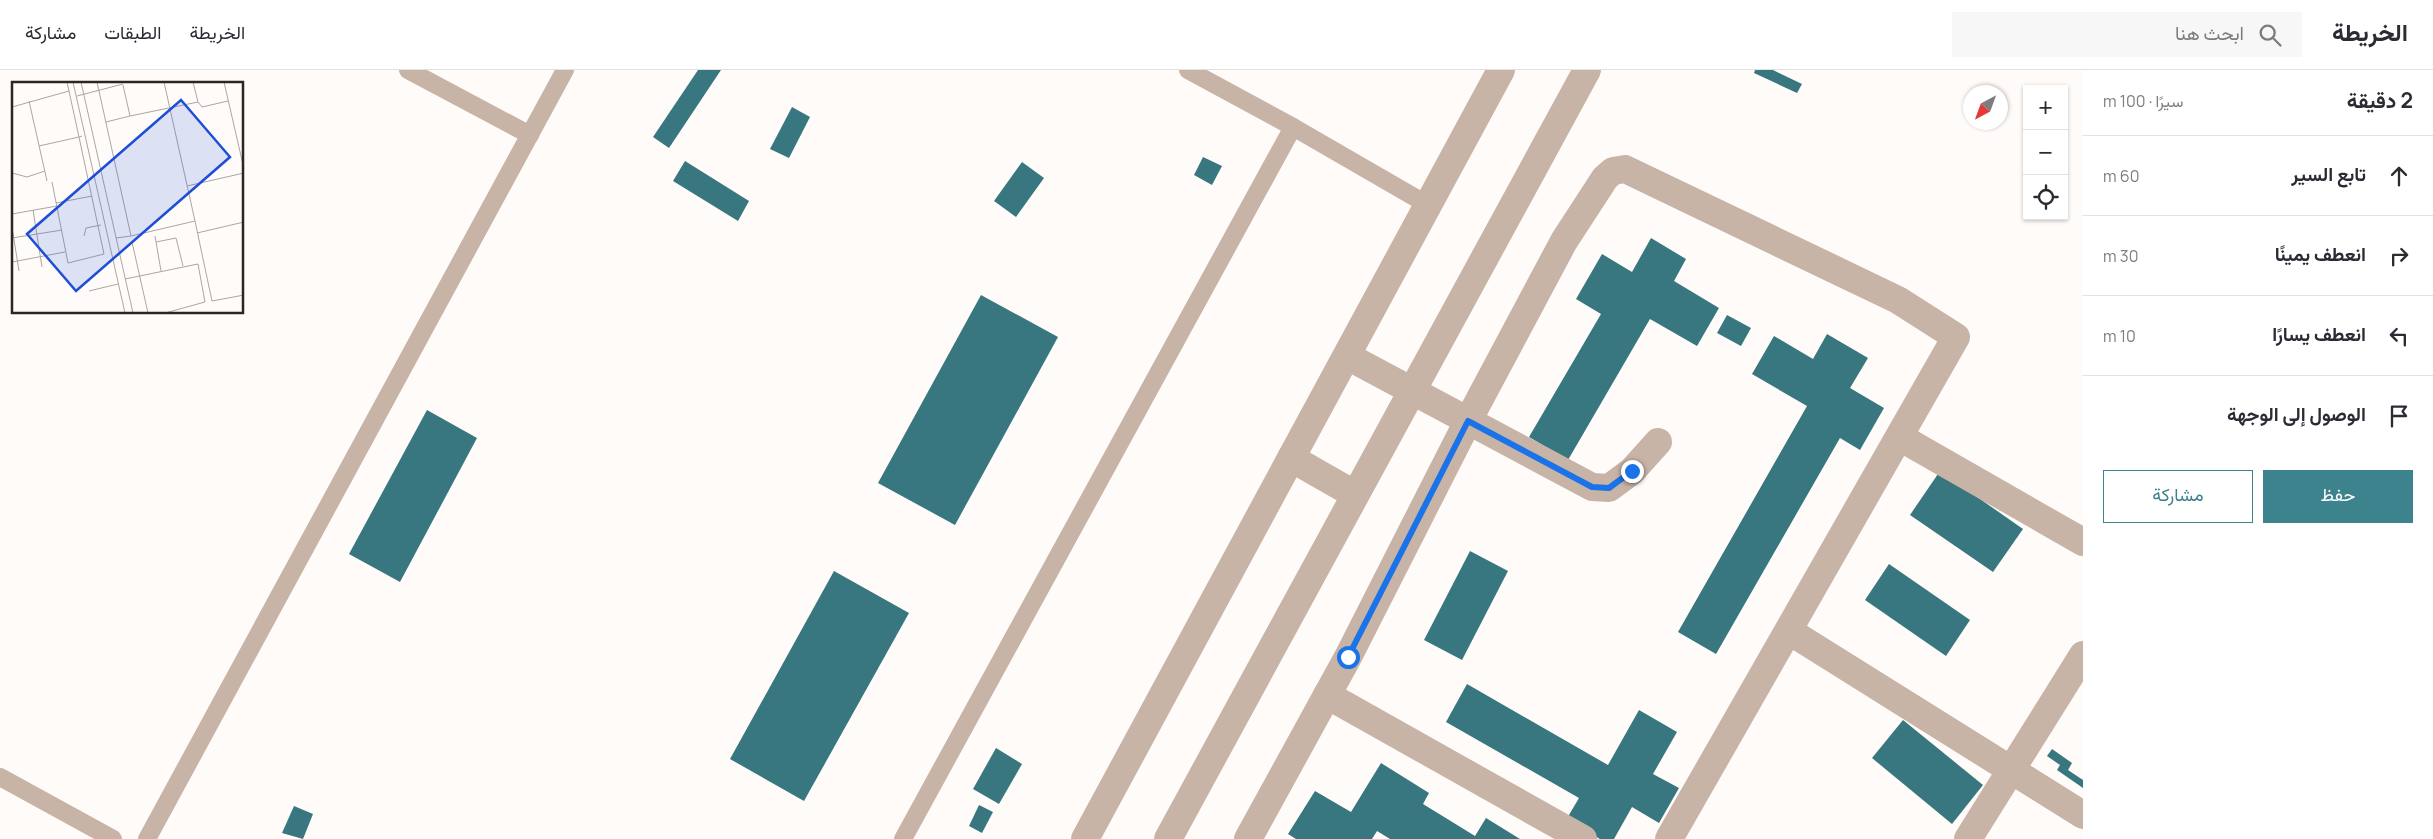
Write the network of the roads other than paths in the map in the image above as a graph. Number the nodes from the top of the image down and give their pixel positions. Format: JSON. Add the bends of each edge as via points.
{"nodes":[{"id":1,"x":408,"y":70,"type":"edge"},
{"id":2,"x":565,"y":70,"type":"edge"},
{"id":3,"x":1188,"y":70,"type":"edge"},
{"id":4,"x":1501,"y":70,"type":"edge"},
{"id":5,"x":1587,"y":70,"type":"edge"},
{"id":6,"x":1293,"y":127,"type":"junction"},
{"id":7,"x":530,"y":135,"type":"junction"},
{"id":8,"x":1428,"y":205,"type":"junction"},
{"id":9,"x":1346,"y":356,"type":"junction"},
{"id":10,"x":1410,"y":391,"type":"junction"},
{"id":11,"x":1468,"y":421,"type":"junction"},
{"id":12,"x":1658,"y":442,"type":"dead end"},
{"id":13,"x":1910,"y":443,"type":"dead end"},
{"id":14,"x":1291,"y":458,"type":"junction"},
{"id":15,"x":1354,"y":494,"type":"junction"},
{"id":16,"x":2083,"y":542,"type":"edge"},
{"id":17,"x":1788,"y":631,"type":"junction"},
{"id":18,"x":2083,"y":655,"type":"edge"},
{"id":19,"x":1327,"y":695,"type":"junction"},
{"id":20,"x":2011,"y":770,"type":"junction"},
{"id":21,"x":0,"y":776,"type":"edge"},
{"id":22,"x":2083,"y":815,"type":"edge"},
{"id":23,"x":113,"y":839,"type":"edge"},
{"id":24,"x":147,"y":839,"type":"edge"},
{"id":25,"x":902,"y":839,"type":"edge"},
{"id":26,"x":1085,"y":839,"type":"edge"},
{"id":27,"x":1168,"y":839,"type":"edge"},
{"id":28,"x":1248,"y":839,"type":"edge"},
{"id":29,"x":1582,"y":839,"type":"edge"},
{"id":30,"x":1669,"y":839,"type":"edge"},
{"id":31,"x":1968,"y":839,"type":"edge"}],
"edges":[{"from":1,"to":7,"type":"lane"},
{"from":2,"to":7,"type":"lane"},
{"from":3,"to":6,"type":"lane"},
{"from":4,"to":8,"type":"street"},
{"from":5,"to":10,"type":"street"},
{"from":6,"to":8,"type":"lane"},
{"from":6,"to":25,"type":"lane"},
{"from":7,"to":24,"type":"lane"},
{"from":8,"to":9,"type":"street"},
{"from":9,"to":10,"type":"street"},
{"from":9,"to":14,"type":"street"},
{"from":10,"to":11,"type":"street"},
{"from":10,"to":15,"type":"street"},
{"from":11,"to":12,"type":"street","via":[[1592,487],[1609,488],[1632,471]]},
{"from":11,"to":17,"type":"street","via":[[1564,241],[1595,190],[1612,171],[1625,168],[1898,300],[1956,337]]},
{"from":11,"to":19,"type":"street"},
{"from":13,"to":16,"type":"street"},
{"from":14,"to":15,"type":"street"},
{"from":14,"to":26,"type":"street"},
{"from":15,"to":27,"type":"street"},
{"from":17,"to":20,"type":"street"},
{"from":17,"to":30,"type":"street"},
{"from":18,"to":20,"type":"street"},
{"from":19,"to":28,"type":"street"},
{"from":19,"to":29,"type":"street"},
{"from":20,"to":22,"type":"street"},
{"from":20,"to":31,"type":"street"},
{"from":21,"to":23,"type":"lane"}]}
